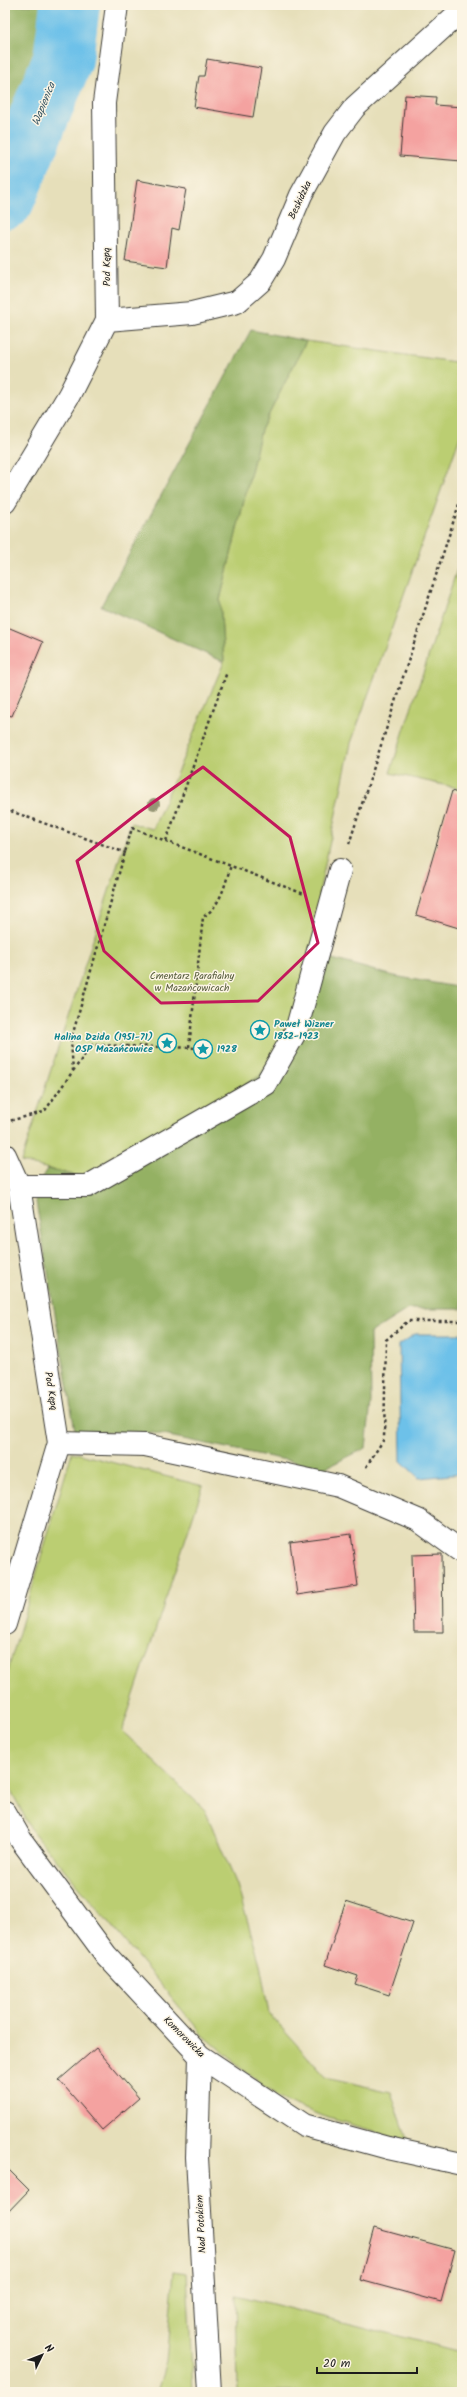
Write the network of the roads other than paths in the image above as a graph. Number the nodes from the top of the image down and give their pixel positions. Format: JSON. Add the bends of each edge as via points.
{"nodes":[{"id":1,"x":116,"y":5,"type":"edge"},
{"id":2,"x":462,"y":10,"type":"edge"},
{"id":3,"x":107,"y":320,"type":"junction"},
{"id":4,"x":5,"y":502,"type":"edge"},
{"id":5,"x":340,"y":870,"type":"road end"},
{"id":6,"x":5,"y":1155,"type":"edge"},
{"id":7,"x":19,"y":1186,"type":"junction"},
{"id":8,"x":60,"y":1443,"type":"junction"},
{"id":9,"x":462,"y":1552,"type":"edge"},
{"id":10,"x":5,"y":1624,"type":"edge"},
{"id":11,"x":5,"y":1812,"type":"edge"},
{"id":12,"x":200,"y":2056,"type":"junction"},
{"id":13,"x":462,"y":2164,"type":"edge"},
{"id":14,"x":210,"y":2392,"type":"edge"}],
"edges":[{"from":1,"to":3,"type":"street","name":"Pod Kępą","via":[[104,103]]},
{"from":2,"to":3,"type":"street","name":"Beskidzka","via":[[355,107],[335,133],[301,195],[274,259],[260,282],[236,302],[192,313]]},
{"from":3,"to":4,"type":"street","name":"Pod Kępą","via":[[68,395]]},
{"from":5,"to":7,"type":"street","via":[[296,1031],[266,1084],[88,1186]]},
{"from":6,"to":7,"type":"street","name":"Pod Kępą"},
{"from":7,"to":8,"type":"street","name":"Pod Kępą"},
{"from":8,"to":9,"type":"street","via":[[145,1445],[338,1486],[418,1520]]},
{"from":8,"to":10,"type":"street","name":"Pod Kępą"},
{"from":11,"to":12,"type":"street","name":"Komorowicka","via":[[21,1840],[106,1955]]},
{"from":12,"to":13,"type":"street","name":"Komorowicka","via":[[304,2125],[388,2148]]},
{"from":12,"to":14,"type":"street","name":"Nad Potokiem","via":[[197,2157]]}]}
